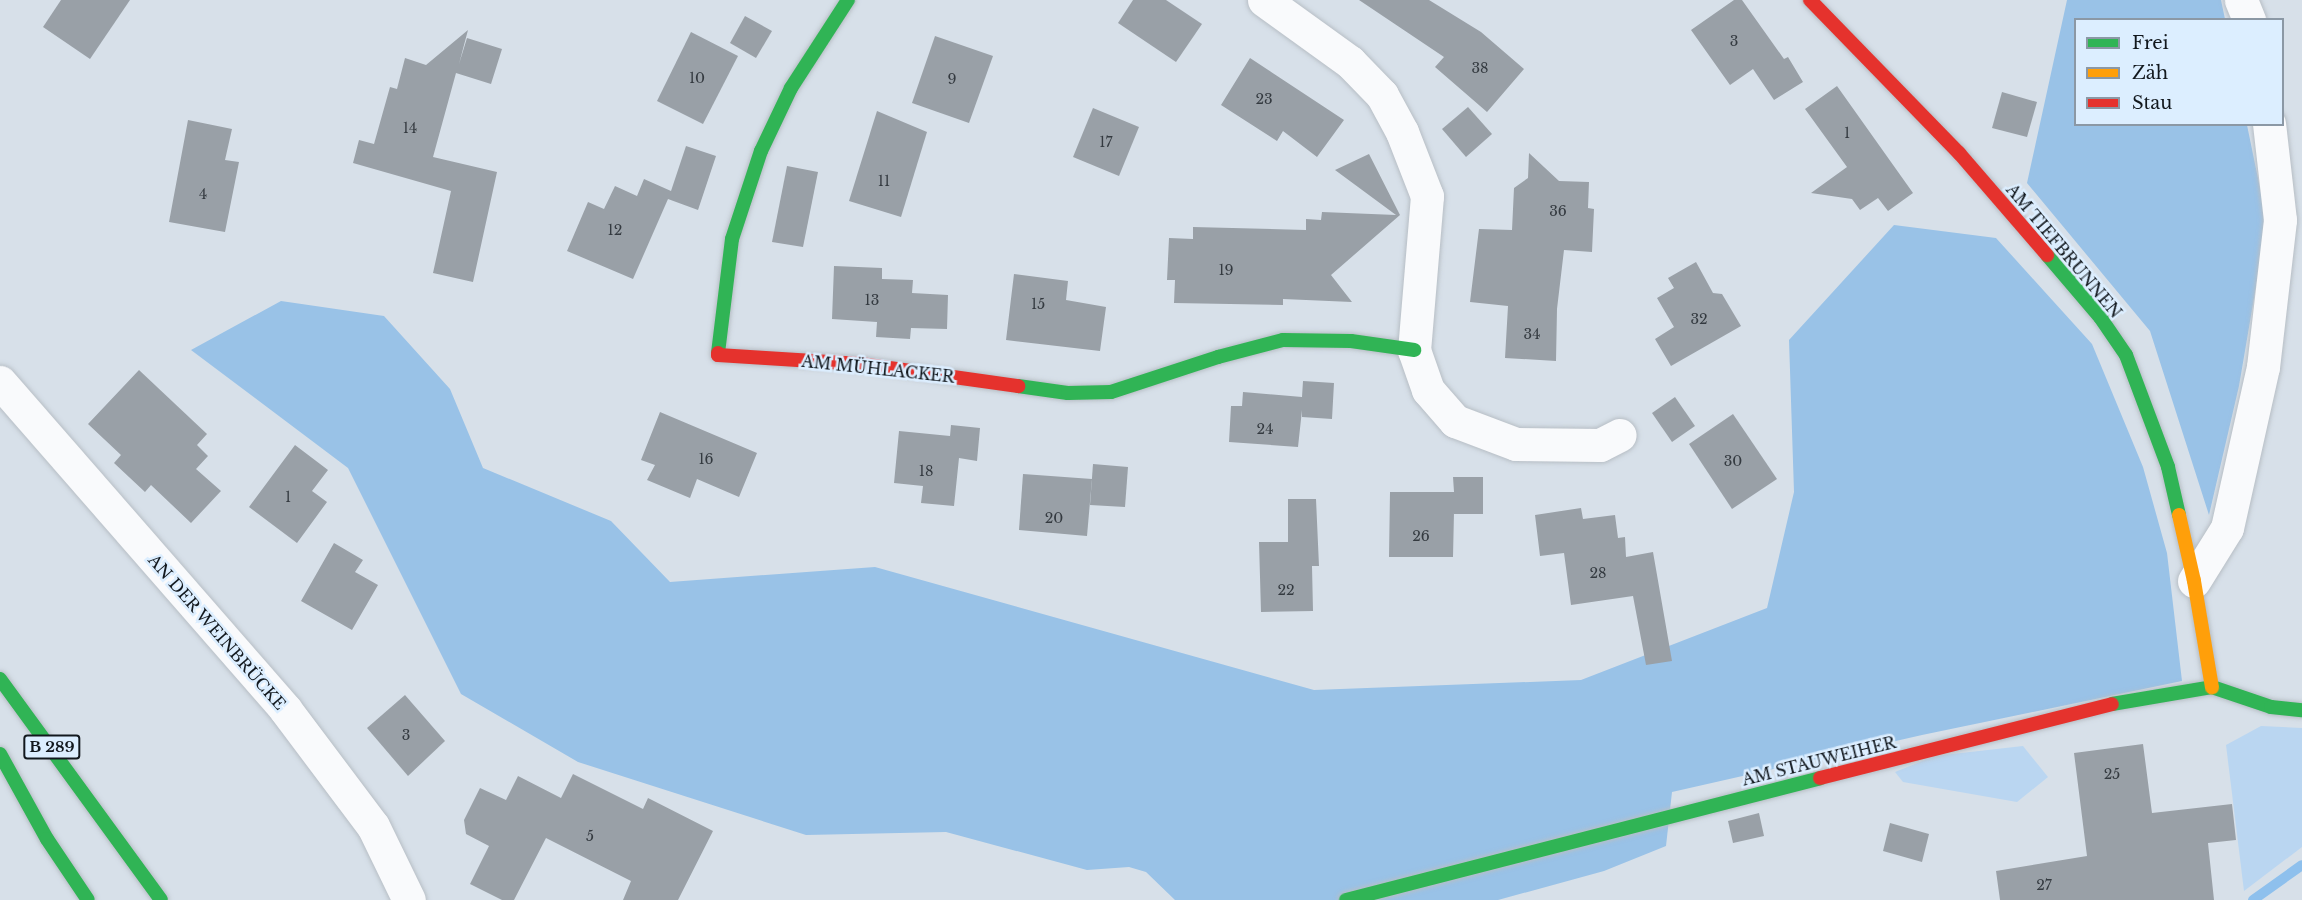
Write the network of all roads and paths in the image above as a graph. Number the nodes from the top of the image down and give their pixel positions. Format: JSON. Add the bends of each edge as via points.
{"nodes":[{"id":1,"x":848,"y":0,"type":"edge"},
{"id":2,"x":1264,"y":0,"type":"edge"},
{"id":3,"x":1810,"y":0,"type":"edge"},
{"id":4,"x":2241,"y":0,"type":"edge"},
{"id":5,"x":2248,"y":18,"type":"edge"},
{"id":6,"x":2269,"y":126,"type":"edge"},
{"id":7,"x":1414,"y":350,"type":"junction"},
{"id":8,"x":0,"y":382,"type":"edge"},
{"id":9,"x":1620,"y":435,"type":"dead end"},
{"id":10,"x":2194,"y":580,"type":"junction"},
{"id":11,"x":0,"y":679,"type":"edge"},
{"id":12,"x":2212,"y":687,"type":"junction"},
{"id":13,"x":2302,"y":710,"type":"edge"},
{"id":14,"x":0,"y":754,"type":"edge"},
{"id":15,"x":88,"y":900,"type":"edge"},
{"id":16,"x":160,"y":900,"type":"edge"},
{"id":17,"x":409,"y":900,"type":"edge"},
{"id":18,"x":1346,"y":900,"type":"edge"}],
"edges":[{"from":1,"to":7,"type":"main road","name":"AM MÜHLACKER","via":[[791,88],[761,151],[732,239],[718,355],[861,364],[1068,393],[1112,392],[1283,340],[1351,340]]},
{"from":2,"to":7,"type":"street","via":[[1350,62],[1382,95],[1402,132],[1427,196]]},
{"from":3,"to":10,"type":"main road","name":"AM TIEFBRUNNEN","via":[[1959,153],[2100,317],[2126,355],[2168,467]]},
{"from":4,"to":5,"type":"street"},
{"from":6,"to":10,"type":"street","via":[[2280,220],[2263,367],[2227,528]]},
{"from":7,"to":9,"type":"street","via":[[1428,390],[1455,421],[1516,444],[1600,445]]},
{"from":8,"to":17,"type":"street","name":"AN DER WEINBRÜCKE","via":[[285,709],[373,826]]},
{"from":10,"to":12,"type":"main road","name":"AM TIEFBRUNNEN"},
{"from":11,"to":16,"type":"main road","number":"B 289"},
{"from":12,"to":13,"type":"main road","name":"AM STAUWEIHER","via":[[2271,707]]},
{"from":12,"to":18,"type":"main road","name":"AM STAUWEIHER","via":[[2100,706]]},
{"from":14,"to":15,"type":"main road","number":"B 289","via":[[47,839]]}]}
